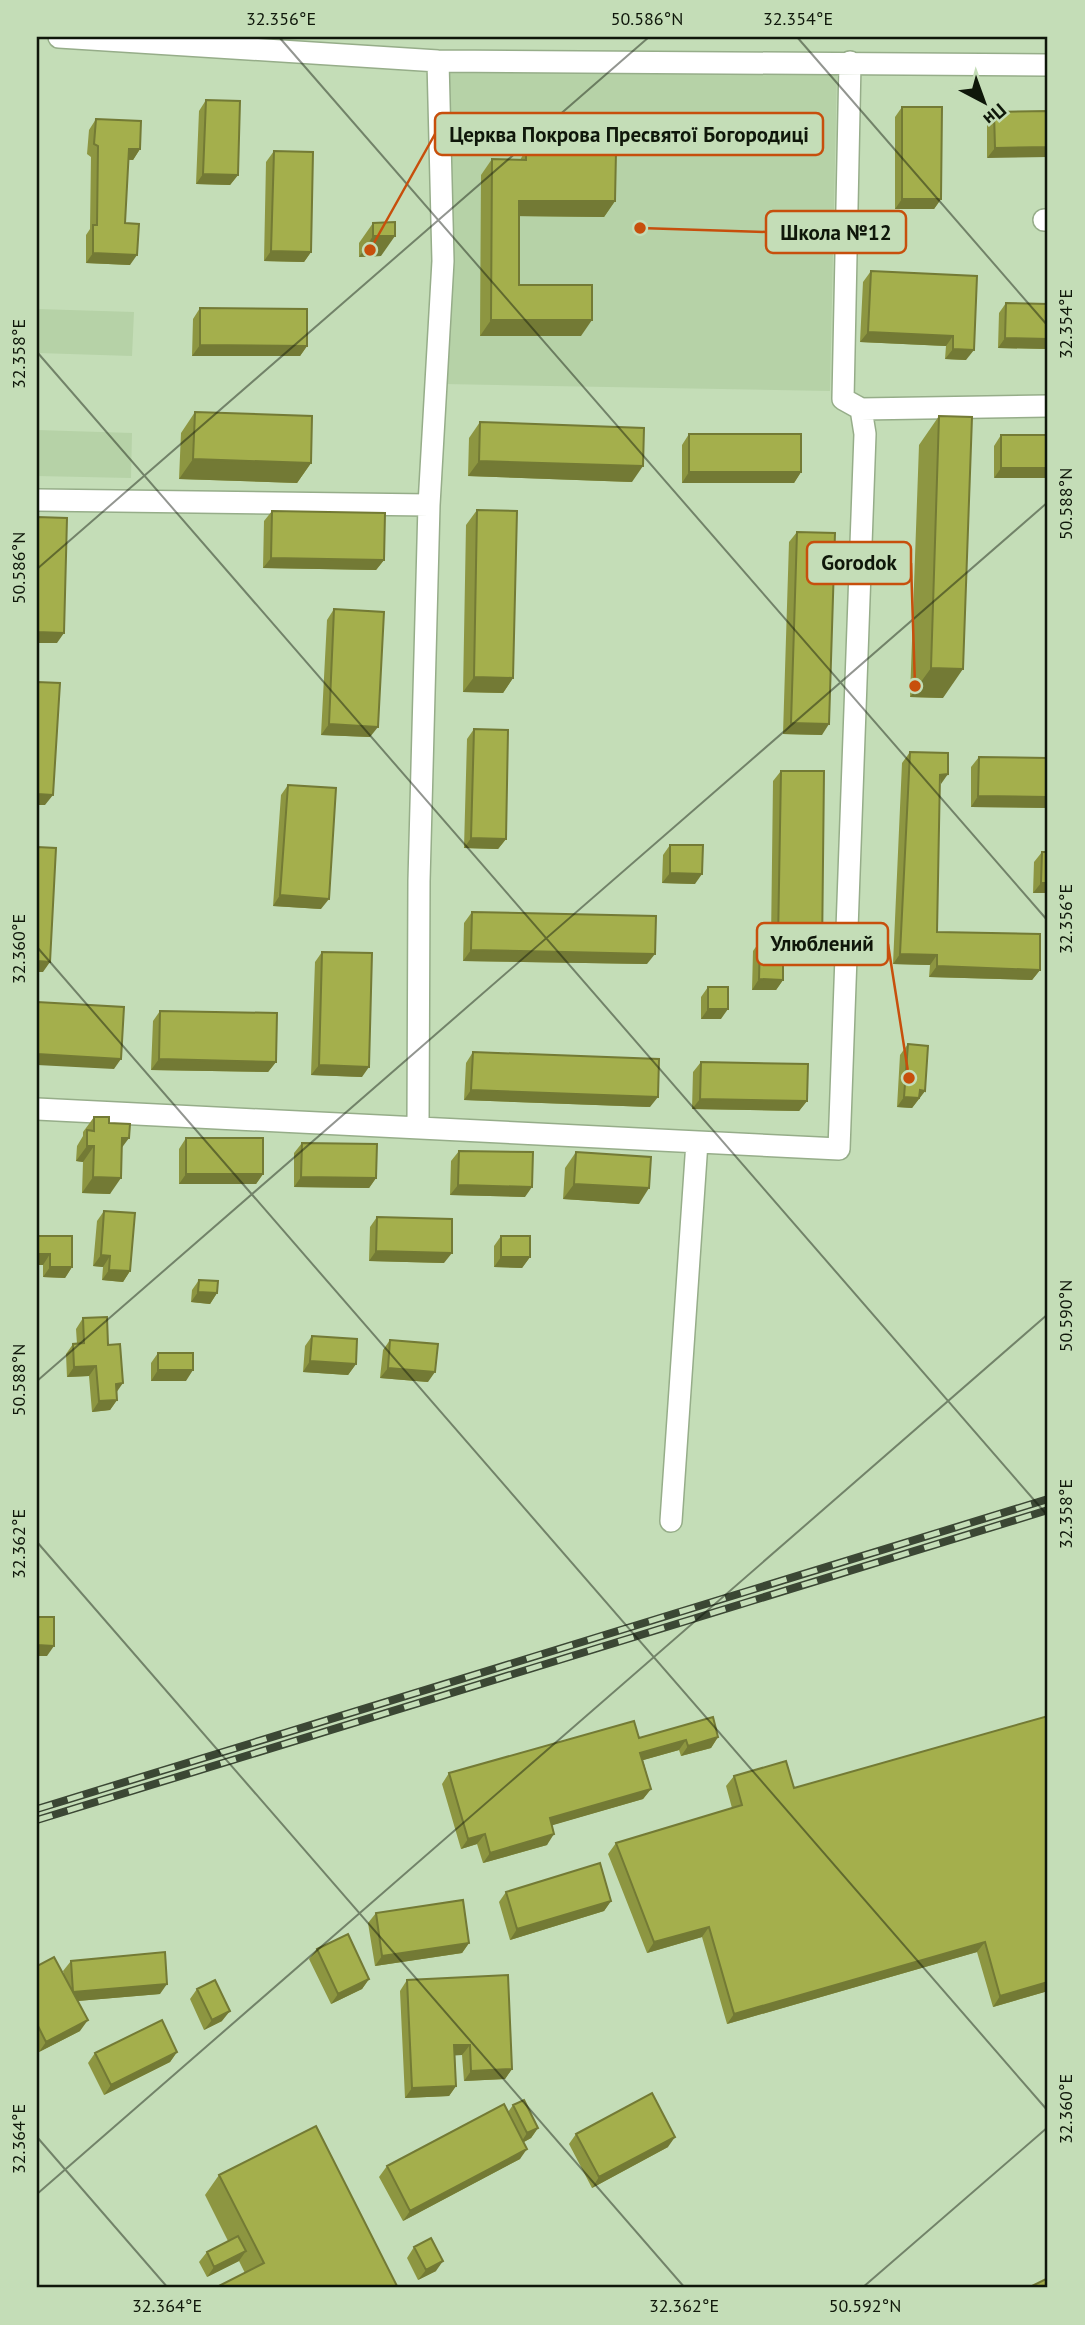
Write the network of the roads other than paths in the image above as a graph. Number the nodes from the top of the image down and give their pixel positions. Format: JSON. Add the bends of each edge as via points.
{"nodes":[{"id":1,"x":59,"y":37,"type":"edge"},
{"id":2,"x":438,"y":61,"type":"junction"},
{"id":3,"x":850,"y":62,"type":"junction"},
{"id":4,"x":1048,"y":65,"type":"edge"},
{"id":5,"x":1048,"y":406,"type":"edge"},
{"id":6,"x":861,"y":409,"type":"junction"},
{"id":7,"x":37,"y":500,"type":"edge"},
{"id":8,"x":429,"y":505,"type":"junction"},
{"id":9,"x":37,"y":1109,"type":"edge"},
{"id":10,"x":418,"y":1128,"type":"junction"},
{"id":11,"x":697,"y":1142,"type":"junction"},
{"id":12,"x":671,"y":1521,"type":"dead end"}],
"edges":[{"from":1,"to":2,"type":"street"},
{"from":2,"to":3,"type":"street"},
{"from":2,"to":8,"type":"street","via":[[443,261]]},
{"from":3,"to":4,"type":"street"},
{"from":3,"to":6,"type":"street","via":[[843,399]]},
{"from":5,"to":6,"type":"street"},
{"from":6,"to":11,"type":"street","via":[[864,462],[839,1149]]},
{"from":7,"to":8,"type":"street"},
{"from":8,"to":10,"type":"street"},
{"from":9,"to":10,"type":"street"},
{"from":10,"to":11,"type":"street"},
{"from":11,"to":12,"type":"street"}]}
